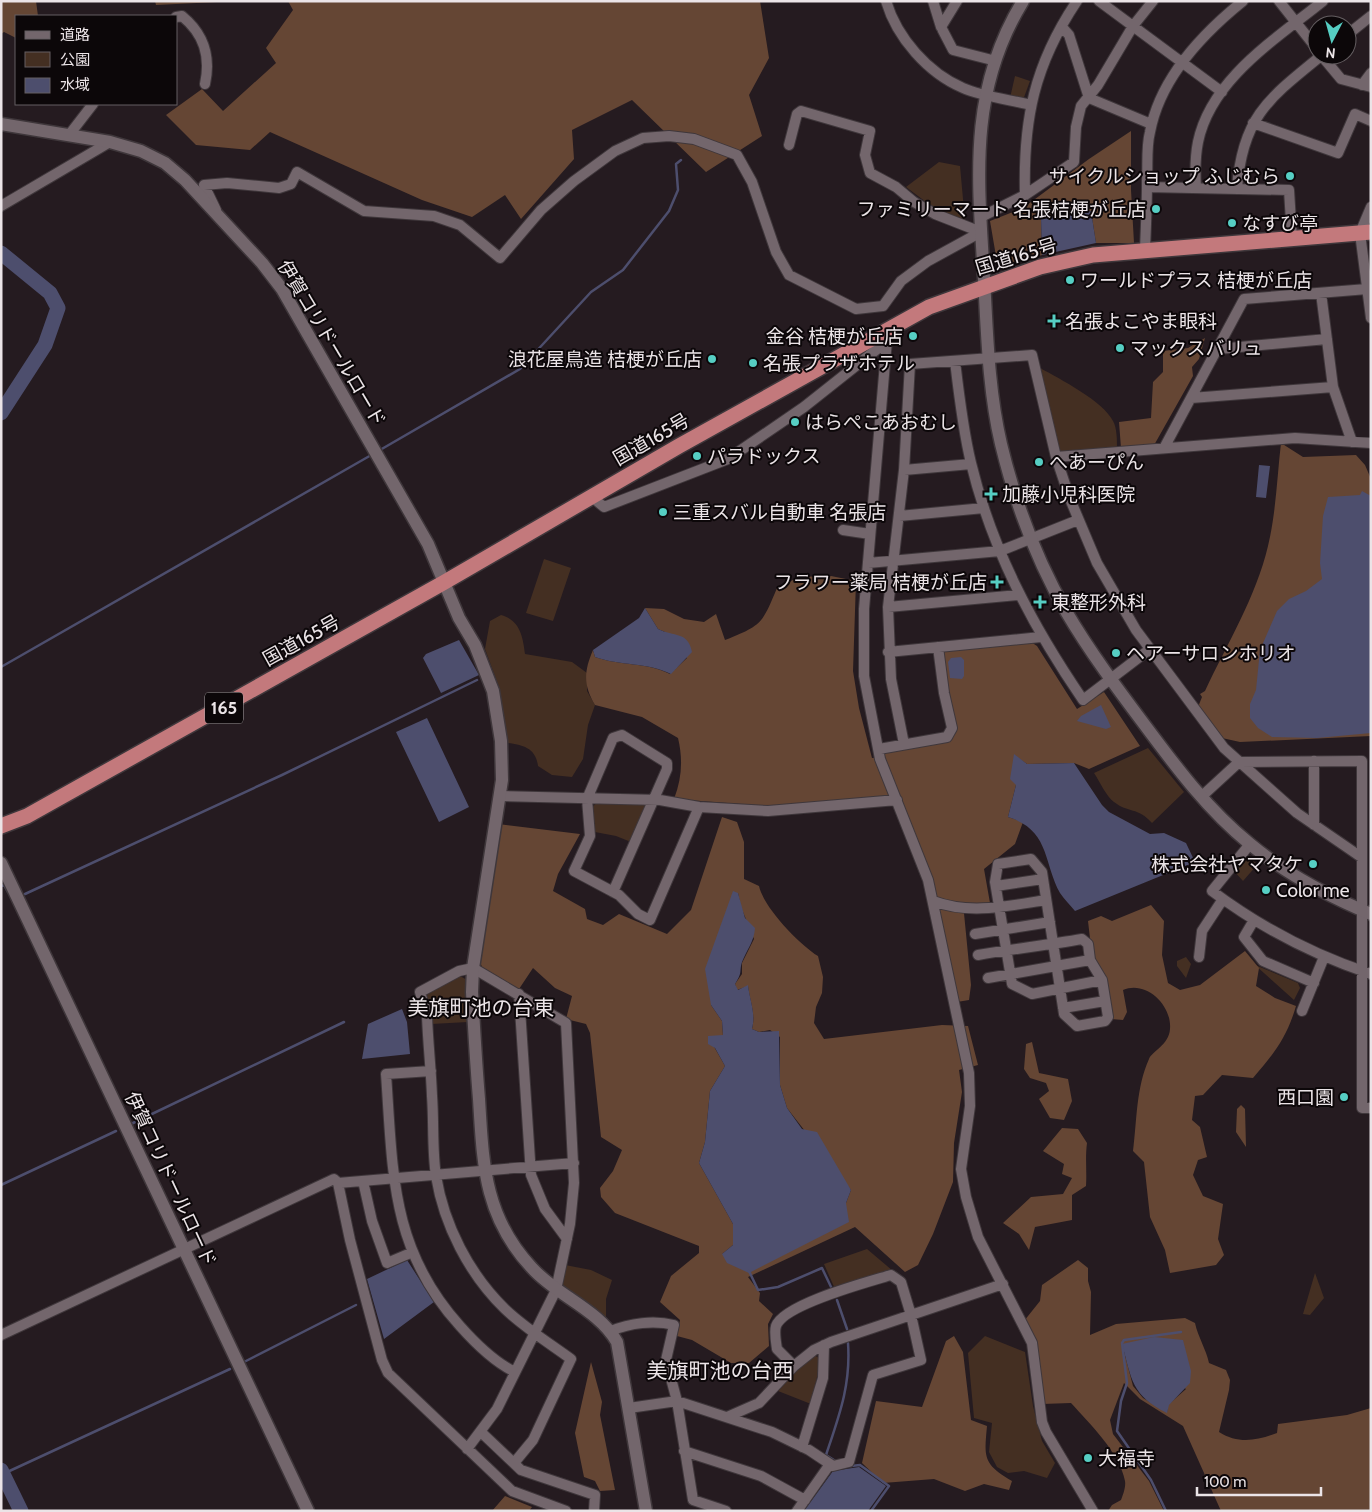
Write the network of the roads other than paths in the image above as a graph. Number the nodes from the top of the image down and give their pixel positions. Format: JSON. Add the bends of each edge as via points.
{"nodes":[{"id":1,"x":886,"y":1,"type":"edge"},
{"id":2,"x":933,"y":1,"type":"edge"},
{"id":3,"x":957,"y":1,"type":"edge"},
{"id":4,"x":1023,"y":1,"type":"edge"},
{"id":5,"x":1077,"y":1,"type":"edge"},
{"id":6,"x":1098,"y":1,"type":"edge"},
{"id":7,"x":1153,"y":1,"type":"edge"},
{"id":8,"x":1243,"y":1,"type":"edge"},
{"id":9,"x":1279,"y":1,"type":"edge"},
{"id":10,"x":1323,"y":1,"type":"edge"},
{"id":11,"x":1371,"y":16,"type":"edge"},
{"id":12,"x":178,"y":17,"type":"edge"},
{"id":13,"x":1296,"y":23,"type":"junction"},
{"id":14,"x":1132,"y":26,"type":"junction"},
{"id":15,"x":941,"y":27,"type":"junction"},
{"id":16,"x":1062,"y":27,"type":"junction"},
{"id":17,"x":1357,"y":27,"type":"edge"},
{"id":18,"x":1307,"y":37,"type":"edge"},
{"id":19,"x":996,"y":61,"type":"junction"},
{"id":20,"x":1182,"y":63,"type":"junction"},
{"id":21,"x":1310,"y":65,"type":"edge"},
{"id":22,"x":1330,"y":65,"type":"edge"},
{"id":23,"x":1371,"y":73,"type":"edge"},
{"id":24,"x":205,"y":84,"type":"dead end"},
{"id":25,"x":1367,"y":86,"type":"edge"},
{"id":26,"x":1222,"y":92,"type":"junction"},
{"id":27,"x":986,"y":94,"type":"junction"},
{"id":28,"x":1089,"y":98,"type":"junction"},
{"id":29,"x":92,"y":105,"type":"edge"},
{"id":30,"x":1031,"y":105,"type":"junction"},
{"id":31,"x":1371,"y":121,"type":"edge"},
{"id":32,"x":1253,"y":123,"type":"junction"},
{"id":33,"x":1,"y":124,"type":"edge"},
{"id":34,"x":1151,"y":124,"type":"junction"},
{"id":35,"x":69,"y":136,"type":"junction"},
{"id":36,"x":110,"y":142,"type":"junction"},
{"id":37,"x":789,"y":145,"type":"dead end"},
{"id":38,"x":1147,"y":187,"type":"junction"},
{"id":39,"x":1196,"y":188,"type":"junction"},
{"id":40,"x":1238,"y":189,"type":"junction"},
{"id":41,"x":1025,"y":195,"type":"junction"},
{"id":42,"x":1,"y":206,"type":"edge"},
{"id":43,"x":1371,"y":207,"type":"edge"},
{"id":44,"x":220,"y":218,"type":"junction"},
{"id":45,"x":981,"y":218,"type":"junction"},
{"id":46,"x":981,"y":232,"type":"junction"},
{"id":47,"x":1366,"y":232,"type":"edge"},
{"id":48,"x":1292,"y":238,"type":"junction"},
{"id":49,"x":1145,"y":249,"type":"junction"},
{"id":50,"x":984,"y":286,"type":"junction"},
{"id":51,"x":1366,"y":289,"type":"junction"},
{"id":52,"x":1321,"y":293,"type":"junction"},
{"id":53,"x":1370,"y":300,"type":"edge"},
{"id":54,"x":1371,"y":318,"type":"edge"},
{"id":55,"x":887,"y":335,"type":"junction"},
{"id":56,"x":1327,"y":339,"type":"junction"},
{"id":57,"x":1218,"y":349,"type":"junction"},
{"id":58,"x":988,"y":358,"type":"junction"},
{"id":59,"x":955,"y":361,"type":"junction"},
{"id":60,"x":1333,"y":387,"type":"junction"},
{"id":61,"x":1191,"y":398,"type":"junction"},
{"id":62,"x":1352,"y":442,"type":"junction"},
{"id":63,"x":1371,"y":443,"type":"edge"},
{"id":64,"x":1164,"y":448,"type":"junction"},
{"id":65,"x":1056,"y":457,"type":"junction"},
{"id":66,"x":971,"y":464,"type":"junction"},
{"id":67,"x":904,"y":470,"type":"junction"},
{"id":68,"x":592,"y":497,"type":"junction"},
{"id":69,"x":984,"y":508,"type":"junction"},
{"id":70,"x":899,"y":516,"type":"junction"},
{"id":71,"x":1078,"y":520,"type":"junction"},
{"id":72,"x":843,"y":530,"type":"dead end"},
{"id":73,"x":870,"y":534,"type":"junction"},
{"id":74,"x":1032,"y":538,"type":"junction"},
{"id":75,"x":1000,"y":551,"type":"junction"},
{"id":76,"x":893,"y":561,"type":"junction"},
{"id":77,"x":868,"y":563,"type":"junction"},
{"id":78,"x":443,"y":583,"type":"junction"},
{"id":79,"x":1019,"y":595,"type":"junction"},
{"id":80,"x":888,"y":607,"type":"junction"},
{"id":81,"x":1041,"y":637,"type":"junction"},
{"id":82,"x":938,"y":647,"type":"junction"},
{"id":83,"x":1150,"y":650,"type":"junction"},
{"id":84,"x":888,"y":652,"type":"junction"},
{"id":85,"x":1111,"y":679,"type":"junction"},
{"id":86,"x":904,"y":744,"type":"junction"},
{"id":87,"x":879,"y":749,"type":"junction"},
{"id":88,"x":1314,"y":761,"type":"junction"},
{"id":89,"x":1239,"y":762,"type":"junction"},
{"id":90,"x":500,"y":796,"type":"junction"},
{"id":91,"x":1201,"y":797,"type":"junction"},
{"id":92,"x":587,"y":799,"type":"junction"},
{"id":93,"x":654,"y":800,"type":"junction"},
{"id":94,"x":897,"y":800,"type":"junction"},
{"id":95,"x":699,"y":807,"type":"junction"},
{"id":96,"x":1314,"y":825,"type":"junction"},
{"id":97,"x":1,"y":826,"type":"edge"},
{"id":98,"x":1250,"y":844,"type":"junction"},
{"id":99,"x":1362,"y":857,"type":"junction"},
{"id":100,"x":1,"y":863,"type":"edge"},
{"id":101,"x":1043,"y":879,"type":"junction"},
{"id":102,"x":5,"y":880,"type":"edge"},
{"id":103,"x":996,"y":886,"type":"junction"},
{"id":104,"x":613,"y":892,"type":"junction"},
{"id":105,"x":1223,"y":899,"type":"junction"},
{"id":106,"x":1046,"y":900,"type":"junction"},
{"id":107,"x":933,"y":901,"type":"junction"},
{"id":108,"x":999,"y":908,"type":"junction"},
{"id":109,"x":1366,"y":912,"type":"edge"},
{"id":110,"x":1254,"y":920,"type":"junction"},
{"id":111,"x":1050,"y":922,"type":"junction"},
{"id":112,"x":1002,"y":930,"type":"junction"},
{"id":113,"x":974,"y":934,"type":"dead end"},
{"id":114,"x":1054,"y":943,"type":"junction"},
{"id":115,"x":1006,"y":950,"type":"junction"},
{"id":116,"x":978,"y":955,"type":"dead end"},
{"id":117,"x":1199,"y":957,"type":"dead end"},
{"id":118,"x":1324,"y":957,"type":"junction"},
{"id":119,"x":1090,"y":960,"type":"junction"},
{"id":120,"x":1056,"y":967,"type":"junction"},
{"id":121,"x":472,"y":968,"type":"junction"},
{"id":122,"x":1366,"y":973,"type":"edge"},
{"id":123,"x":1010,"y":974,"type":"junction"},
{"id":124,"x":988,"y":978,"type":"dead end"},
{"id":125,"x":1102,"y":980,"type":"junction"},
{"id":126,"x":1314,"y":983,"type":"junction"},
{"id":127,"x":1059,"y":988,"type":"junction"},
{"id":128,"x":519,"y":994,"type":"junction"},
{"id":129,"x":1105,"y":1002,"type":"junction"},
{"id":130,"x":1063,"y":1008,"type":"junction"},
{"id":131,"x":1302,"y":1010,"type":"dead end"},
{"id":132,"x":431,"y":1071,"type":"junction"},
{"id":133,"x":1371,"y":1108,"type":"edge"},
{"id":134,"x":574,"y":1163,"type":"junction"},
{"id":135,"x":530,"y":1166,"type":"junction"},
{"id":136,"x":484,"y":1170,"type":"junction"},
{"id":137,"x":436,"y":1174,"type":"junction"},
{"id":138,"x":393,"y":1178,"type":"junction"},
{"id":139,"x":363,"y":1181,"type":"junction"},
{"id":140,"x":338,"y":1183,"type":"junction"},
{"id":141,"x":567,"y":1239,"type":"junction"},
{"id":142,"x":183,"y":1248,"type":"junction"},
{"id":143,"x":413,"y":1252,"type":"junction"},
{"id":144,"x":1003,"y":1284,"type":"junction"},
{"id":145,"x":556,"y":1290,"type":"junction"},
{"id":146,"x":911,"y":1315,"type":"junction"},
{"id":147,"x":611,"y":1331,"type":"junction"},
{"id":148,"x":535,"y":1334,"type":"junction"},
{"id":149,"x":1,"y":1335,"type":"edge"},
{"id":150,"x":824,"y":1345,"type":"junction"},
{"id":151,"x":794,"y":1366,"type":"junction"},
{"id":152,"x":515,"y":1372,"type":"junction"},
{"id":153,"x":676,"y":1401,"type":"junction"},
{"id":154,"x":629,"y":1408,"type":"junction"},
{"id":155,"x":727,"y":1417,"type":"junction"},
{"id":156,"x":480,"y":1432,"type":"junction"},
{"id":157,"x":802,"y":1446,"type":"junction"},
{"id":158,"x":466,"y":1449,"type":"junction"},
{"id":159,"x":684,"y":1451,"type":"junction"},
{"id":160,"x":514,"y":1462,"type":"junction"},
{"id":161,"x":831,"y":1465,"type":"junction"},
{"id":162,"x":805,"y":1500,"type":"junction"},
{"id":163,"x":308,"y":1511,"type":"edge"},
{"id":164,"x":566,"y":1511,"type":"edge"},
{"id":165,"x":594,"y":1511,"type":"edge"},
{"id":166,"x":646,"y":1511,"type":"edge"},
{"id":167,"x":726,"y":1511,"type":"edge"},
{"id":168,"x":797,"y":1511,"type":"edge"},
{"id":169,"x":1093,"y":1511,"type":"edge"}],
"edges":[{"from":1,"to":27,"type":"street","via":[[889,12],[918,56],[939,74],[964,88]]},
{"from":2,"to":15,"type":"street"},
{"from":3,"to":15,"type":"street"},
{"from":4,"to":19,"type":"street"},
{"from":5,"to":16,"type":"street"},
{"from":6,"to":14,"type":"street"},
{"from":7,"to":14,"type":"street"},
{"from":8,"to":20,"type":"street","via":[[1216,24]]},
{"from":9,"to":13,"type":"street"},
{"from":10,"to":13,"type":"street"},
{"from":11,"to":17,"type":"street"},
{"from":12,"to":24,"type":"street","via":[[182,16],[195,26],[206,54]]},
{"from":13,"to":18,"type":"street"},
{"from":13,"to":26,"type":"street","via":[[1253,57]]},
{"from":14,"to":20,"type":"street"},
{"from":14,"to":28,"type":"street"},
{"from":15,"to":19,"type":"street","via":[[953,50]]},
{"from":16,"to":28,"type":"street","via":[[1069,35]]},
{"from":16,"to":30,"type":"street","via":[[1043,66]]},
{"from":19,"to":27,"type":"street"},
{"from":20,"to":26,"type":"street"},
{"from":20,"to":34,"type":"street","via":[[1160,100]]},
{"from":21,"to":32,"type":"street","via":[[1272,97]]},
{"from":22,"to":25,"type":"street","via":[[1342,79]]},
{"from":23,"to":25,"type":"street"},
{"from":26,"to":39,"type":"street","via":[[1200,132],[1196,151]]},
{"from":27,"to":30,"type":"street"},
{"from":27,"to":45,"type":"street","via":[[978,152]]},
{"from":28,"to":34,"type":"street"},
{"from":28,"to":41,"type":"street","via":[[1081,106],[1076,127],[1074,162]]},
{"from":29,"to":35,"type":"street"},
{"from":30,"to":41,"type":"street","via":[[1024,150]]},
{"from":31,"to":32,"type":"street","via":[[1355,114],[1338,153]]},
{"from":32,"to":40,"type":"street","via":[[1242,152]]},
{"from":33,"to":35,"type":"street","name":"伊賀コリドールロード"},
{"from":34,"to":38,"type":"street"},
{"from":35,"to":36,"type":"street","name":"伊賀コリドールロード"},
{"from":36,"to":42,"type":"street"},
{"from":36,"to":44,"type":"street","name":"伊賀コリドールロード","via":[[141,151],[165,163]]},
{"from":37,"to":46,"type":"street","via":[[797,114],[802,111],[870,131],[865,156],[870,173],[935,214]]},
{"from":38,"to":39,"type":"street"},
{"from":38,"to":49,"type":"street"},
{"from":39,"to":40,"type":"street"},
{"from":40,"to":48,"type":"street","via":[[1288,190]]},
{"from":41,"to":45,"type":"street"},
{"from":43,"to":47,"type":"street"},
{"from":44,"to":46,"type":"street","via":[[204,185],[227,183],[278,188],[291,184],[297,172],[364,211],[434,216],[460,225],[500,258],[541,210],[600,161],[643,138],[669,136],[694,139],[737,155],[752,182],[776,252],[789,275],[856,309],[884,306],[900,281],[928,261]]},
{"from":44,"to":78,"type":"street","name":"伊賀コリドールロード","via":[[282,289],[428,544]]},
{"from":45,"to":46,"type":"street"},
{"from":46,"to":50,"type":"street"},
{"from":47,"to":48,"type":"highway","name":"国道165号","number":"165"},
{"from":47,"to":51,"type":"street"},
{"from":48,"to":49,"type":"highway","name":"国道165号","number":"165"},
{"from":49,"to":50,"type":"highway","name":"国道165号","number":"165","via":[[1093,255]]},
{"from":50,"to":55,"type":"highway","name":"国道165号","number":"165","via":[[929,307]]},
{"from":50,"to":58,"type":"street"},
{"from":51,"to":52,"type":"street"},
{"from":51,"to":53,"type":"street"},
{"from":52,"to":56,"type":"street"},
{"from":52,"to":57,"type":"street","via":[[1244,299]]},
{"from":53,"to":54,"type":"street"},
{"from":55,"to":68,"type":"highway","name":"国道165号","number":"165"},
{"from":55,"to":68,"type":"street","via":[[818,396],[728,459],[604,506]]},
{"from":55,"to":73,"type":"street","via":[[869,482]]},
{"from":56,"to":57,"type":"street"},
{"from":56,"to":60,"type":"street"},
{"from":57,"to":61,"type":"street"},
{"from":58,"to":59,"type":"street"},
{"from":58,"to":65,"type":"street","via":[[1032,355]]},
{"from":58,"to":74,"type":"street","via":[[1000,440]]},
{"from":59,"to":66,"type":"street"},
{"from":59,"to":67,"type":"street","via":[[910,364]]},
{"from":60,"to":61,"type":"street"},
{"from":60,"to":62,"type":"street"},
{"from":61,"to":64,"type":"street"},
{"from":62,"to":63,"type":"street"},
{"from":62,"to":64,"type":"street","via":[[1295,438]]},
{"from":64,"to":65,"type":"street"},
{"from":65,"to":71,"type":"street"},
{"from":66,"to":67,"type":"street"},
{"from":66,"to":69,"type":"street"},
{"from":67,"to":70,"type":"street"},
{"from":68,"to":78,"type":"highway","name":"国道165号","number":"165"},
{"from":69,"to":70,"type":"street"},
{"from":69,"to":75,"type":"street"},
{"from":70,"to":76,"type":"street"},
{"from":71,"to":74,"type":"street"},
{"from":71,"to":83,"type":"street","via":[[1109,586]]},
{"from":72,"to":73,"type":"street"},
{"from":73,"to":77,"type":"street"},
{"from":74,"to":75,"type":"street"},
{"from":74,"to":85,"type":"street","via":[[1067,613]]},
{"from":75,"to":76,"type":"street"},
{"from":75,"to":79,"type":"street"},
{"from":76,"to":77,"type":"street"},
{"from":76,"to":80,"type":"street"},
{"from":77,"to":87,"type":"street","via":[[862,653]]},
{"from":78,"to":90,"type":"street","name":"伊賀コリドールロード","via":[[475,645],[493,691],[501,741]]},
{"from":78,"to":97,"type":"highway","name":"国道165号","number":"165","via":[[27,816]]},
{"from":79,"to":80,"type":"street"},
{"from":79,"to":81,"type":"street"},
{"from":80,"to":84,"type":"street"},
{"from":81,"to":82,"type":"street"},
{"from":81,"to":85,"type":"street","via":[[1083,700]]},
{"from":82,"to":84,"type":"street"},
{"from":82,"to":86,"type":"street","via":[[952,728],[947,737]]},
{"from":83,"to":85,"type":"street"},
{"from":83,"to":89,"type":"street","via":[[1224,748]]},
{"from":84,"to":86,"type":"street"},
{"from":85,"to":91,"type":"street"},
{"from":86,"to":87,"type":"street"},
{"from":87,"to":94,"type":"street"},
{"from":88,"to":89,"type":"street"},
{"from":88,"to":96,"type":"street"},
{"from":88,"to":99,"type":"street","via":[[1362,761]]},
{"from":89,"to":91,"type":"street"},
{"from":89,"to":96,"type":"street","via":[[1266,788]]},
{"from":90,"to":92,"type":"street"},
{"from":90,"to":121,"type":"street","name":"伊賀コリドールロード"},
{"from":91,"to":98,"type":"street"},
{"from":92,"to":93,"type":"street"},
{"from":92,"to":93,"type":"street","via":[[613,738],[622,735],[667,763]]},
{"from":92,"to":104,"type":"street","via":[[590,836],[574,871]]},
{"from":93,"to":95,"type":"street"},
{"from":93,"to":104,"type":"street"},
{"from":94,"to":95,"type":"street","via":[[768,810]]},
{"from":94,"to":107,"type":"street"},
{"from":95,"to":104,"type":"street","via":[[650,920]]},
{"from":96,"to":99,"type":"street"},
{"from":98,"to":105,"type":"street","via":[[1212,891]]},
{"from":98,"to":109,"type":"street","via":[[1298,878]]},
{"from":99,"to":109,"type":"street"},
{"from":100,"to":102,"type":"street","name":"伊賀コリドールロード"},
{"from":101,"to":103,"type":"street"},
{"from":101,"to":103,"type":"street","via":[[1042,872],[1031,859],[998,864]]},
{"from":101,"to":106,"type":"street"},
{"from":102,"to":142,"type":"street","name":"伊賀コリドールロード"},
{"from":103,"to":108,"type":"street"},
{"from":105,"to":110,"type":"street"},
{"from":105,"to":117,"type":"street","via":[[1202,931]]},
{"from":106,"to":108,"type":"street"},
{"from":106,"to":111,"type":"street"},
{"from":107,"to":108,"type":"street","via":[[954,909]]},
{"from":107,"to":144,"type":"street","via":[[969,1073],[970,1106],[962,1176],[976,1232]]},
{"from":108,"to":112,"type":"street"},
{"from":109,"to":122,"type":"street"},
{"from":110,"to":118,"type":"street"},
{"from":110,"to":126,"type":"street","via":[[1244,937],[1263,961]]},
{"from":111,"to":112,"type":"street"},
{"from":111,"to":114,"type":"street"},
{"from":112,"to":113,"type":"street"},
{"from":112,"to":115,"type":"street"},
{"from":114,"to":115,"type":"street"},
{"from":114,"to":119,"type":"street","via":[[1082,939],[1088,944]]},
{"from":114,"to":120,"type":"street"},
{"from":115,"to":116,"type":"street"},
{"from":115,"to":123,"type":"street"},
{"from":118,"to":122,"type":"street"},
{"from":118,"to":126,"type":"street"},
{"from":119,"to":120,"type":"street"},
{"from":119,"to":125,"type":"street"},
{"from":120,"to":123,"type":"street"},
{"from":120,"to":127,"type":"street"},
{"from":121,"to":128,"type":"street"},
{"from":121,"to":132,"type":"street","via":[[459,971],[420,992],[427,1016]]},
{"from":121,"to":136,"type":"street","name":"伊賀コリドールロード"},
{"from":122,"to":133,"type":"street","via":[[1362,1108]]},
{"from":123,"to":124,"type":"street"},
{"from":123,"to":127,"type":"street","via":[[1012,984],[1032,994]]},
{"from":125,"to":127,"type":"street"},
{"from":125,"to":129,"type":"street"},
{"from":126,"to":131,"type":"street"},
{"from":127,"to":130,"type":"street"},
{"from":128,"to":134,"type":"street","via":[[566,1022]]},
{"from":128,"to":135,"type":"street"},
{"from":129,"to":130,"type":"street"},
{"from":129,"to":130,"type":"street","via":[[1108,1017],[1105,1021],[1076,1026],[1064,1014]]},
{"from":132,"to":137,"type":"street"},
{"from":132,"to":138,"type":"street","via":[[386,1074]]},
{"from":134,"to":135,"type":"street"},
{"from":134,"to":141,"type":"street","via":[[573,1205]]},
{"from":135,"to":136,"type":"street"},
{"from":135,"to":141,"type":"street","via":[[545,1209]]},
{"from":136,"to":137,"type":"street"},
{"from":136,"to":145,"type":"street","name":"伊賀コリドールロード","via":[[495,1209],[513,1246]]},
{"from":137,"to":138,"type":"street"},
{"from":137,"to":148,"type":"street","via":[[450,1226],[462,1252],[481,1282],[505,1309]]},
{"from":138,"to":139,"type":"street"},
{"from":138,"to":143,"type":"street","via":[[399,1214]]},
{"from":139,"to":140,"type":"street"},
{"from":139,"to":143,"type":"street","via":[[372,1221],[387,1263]]},
{"from":140,"to":142,"type":"street","via":[[334,1179]]},
{"from":140,"to":158,"type":"street","via":[[350,1240],[388,1373]]},
{"from":141,"to":145,"type":"street"},
{"from":142,"to":149,"type":"street"},
{"from":142,"to":163,"type":"street","name":"伊賀コリドールロード"},
{"from":143,"to":152,"type":"street","via":[[421,1272],[450,1315],[472,1339],[504,1367]]},
{"from":144,"to":146,"type":"street"},
{"from":144,"to":169,"type":"street","via":[[1032,1343],[1042,1422]]},
{"from":145,"to":147,"type":"street","name":"伊賀コリドールロード"},
{"from":145,"to":148,"type":"street"},
{"from":146,"to":150,"type":"street"},
{"from":146,"to":151,"type":"street","via":[[901,1282],[891,1275],[809,1302],[780,1320],[775,1327],[777,1349]]},
{"from":146,"to":161,"type":"street","via":[[921,1360],[873,1375],[849,1462]]},
{"from":147,"to":153,"type":"street","via":[[622,1326],[663,1322],[674,1325],[666,1360]]},
{"from":147,"to":154,"type":"street","via":[[619,1346]]},
{"from":148,"to":152,"type":"street"},
{"from":148,"to":160,"type":"street","via":[[571,1359],[533,1440]]},
{"from":150,"to":151,"type":"street"},
{"from":150,"to":157,"type":"street","via":[[823,1378]]},
{"from":151,"to":155,"type":"street","via":[[768,1396]]},
{"from":152,"to":156,"type":"street","via":[[497,1409]]},
{"from":153,"to":154,"type":"street"},
{"from":153,"to":155,"type":"street"},
{"from":153,"to":159,"type":"street"},
{"from":154,"to":166,"type":"street"},
{"from":155,"to":157,"type":"street"},
{"from":156,"to":158,"type":"street"},
{"from":156,"to":160,"type":"street"},
{"from":157,"to":161,"type":"street"},
{"from":158,"to":164,"type":"street","via":[[512,1491]]},
{"from":159,"to":162,"type":"street","via":[[761,1476]]},
{"from":159,"to":167,"type":"street","via":[[693,1500]]},
{"from":160,"to":165,"type":"street","via":[[521,1470],[595,1495]]},
{"from":161,"to":162,"type":"street"},
{"from":162,"to":168,"type":"street"}]}
